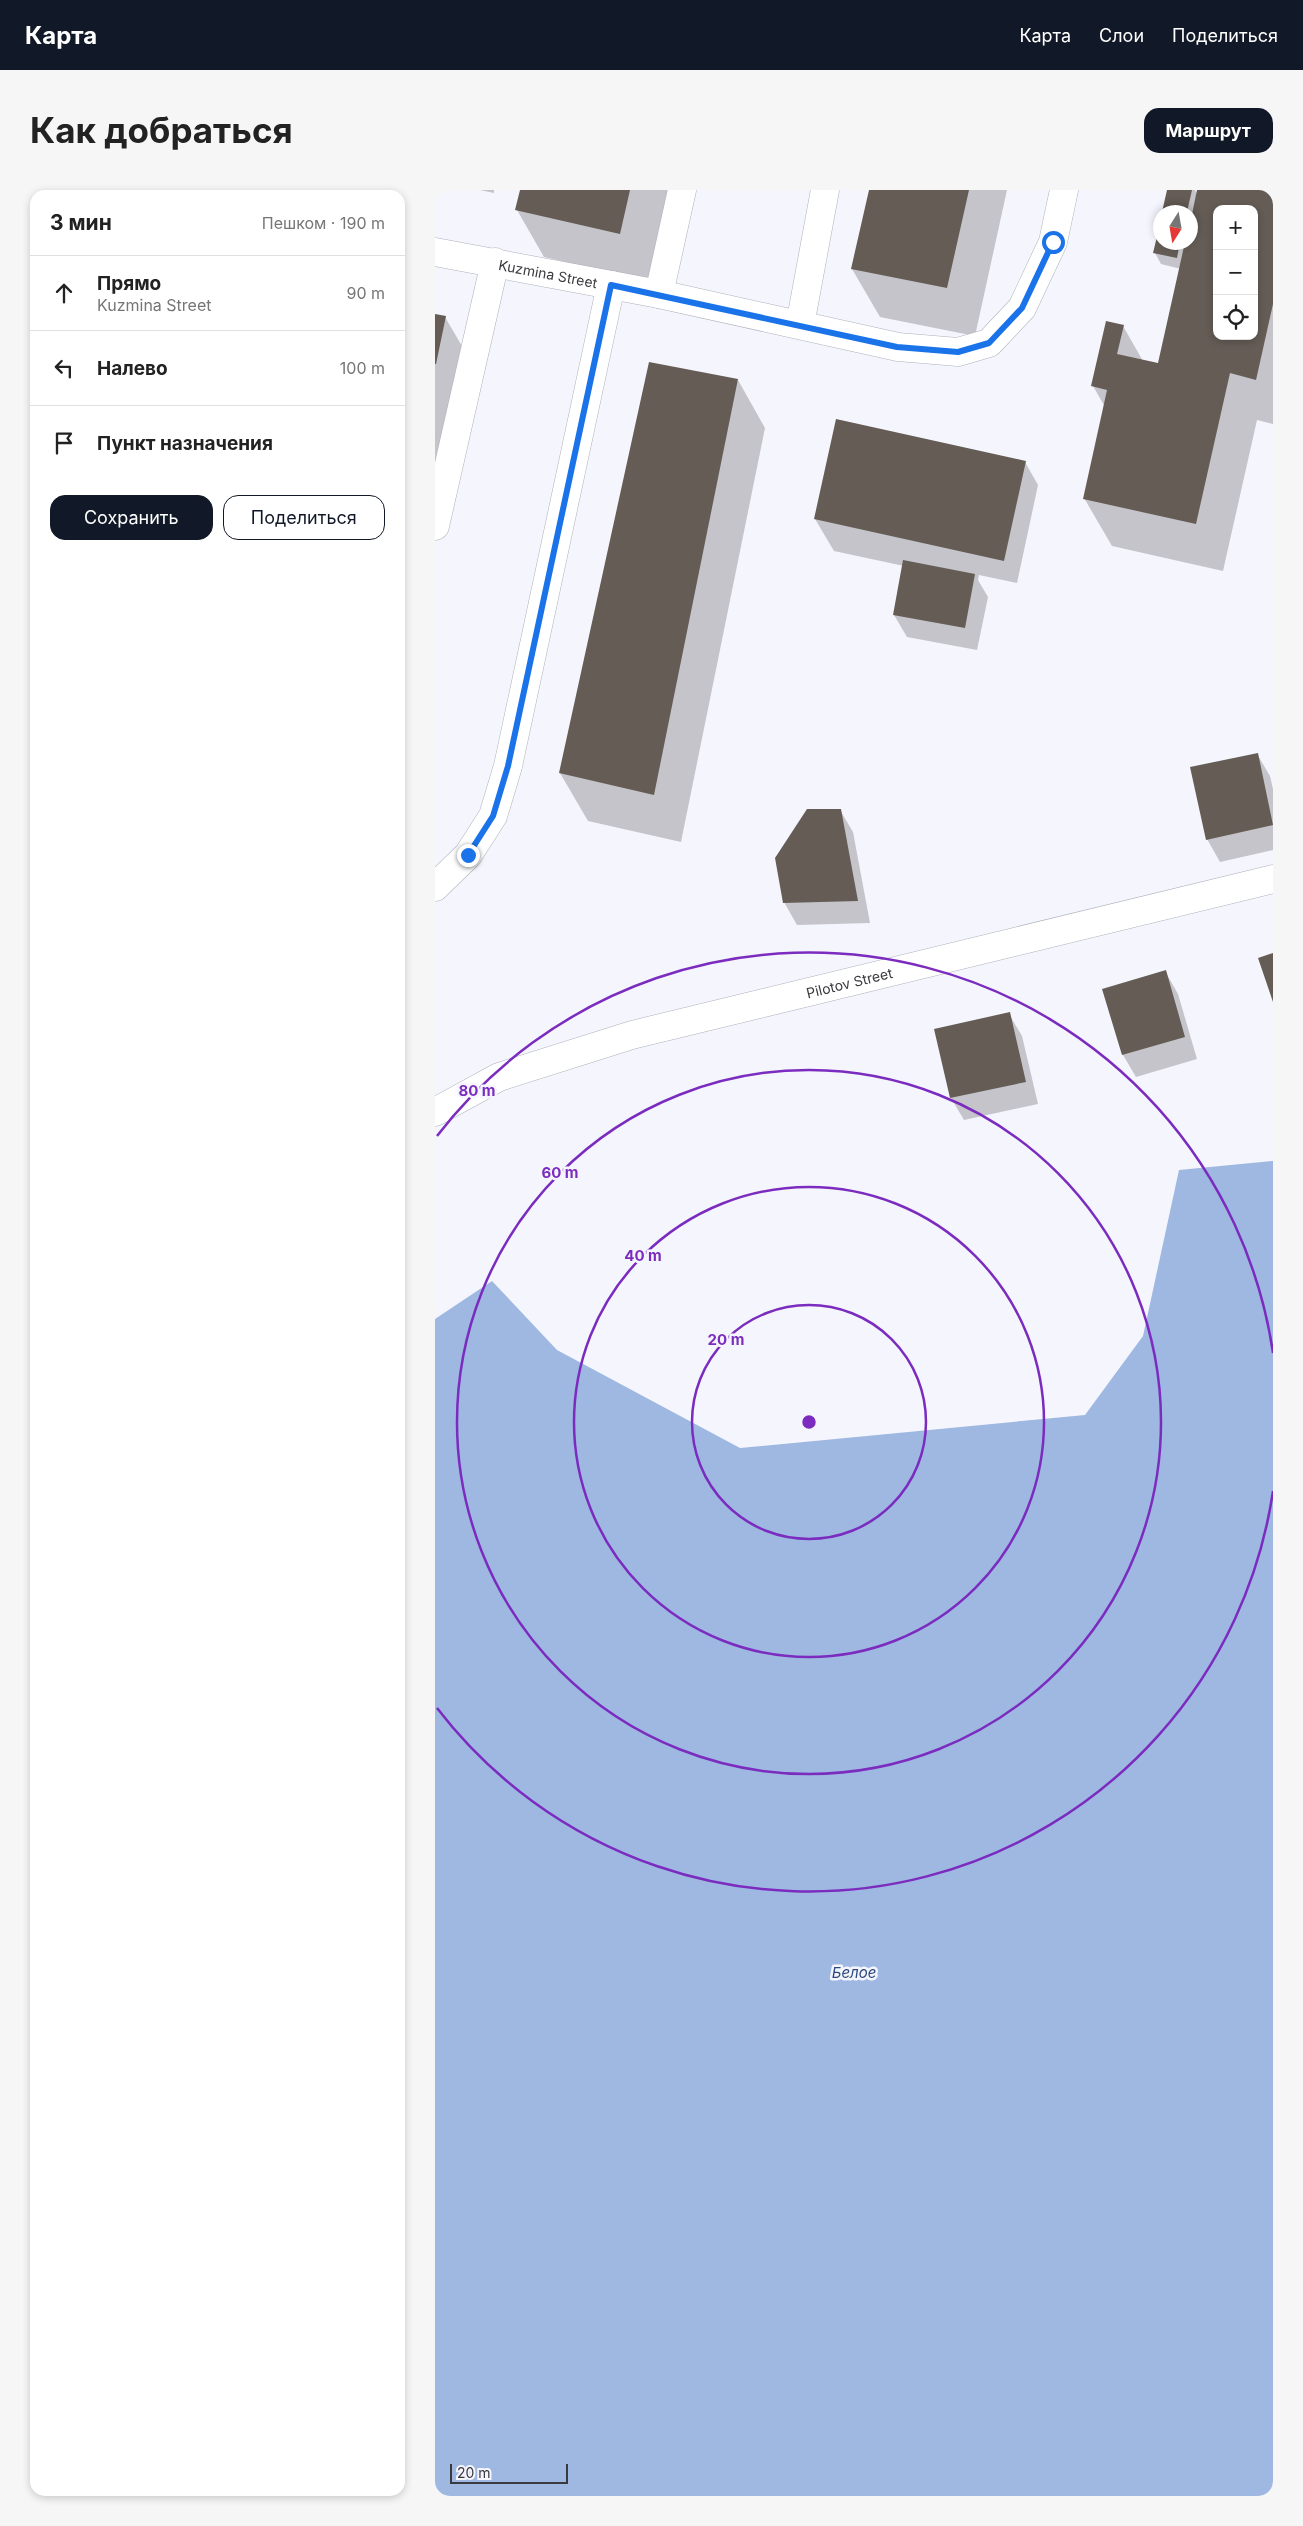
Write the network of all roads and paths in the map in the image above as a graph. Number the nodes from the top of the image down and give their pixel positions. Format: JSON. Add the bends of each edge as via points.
{"nodes":[{"id":1,"x":682,"y":190,"type":"edge"},
{"id":2,"x":825,"y":190,"type":"edge"},
{"id":3,"x":1064,"y":190,"type":"edge"},
{"id":4,"x":435,"y":252,"type":"edge"},
{"id":5,"x":495,"y":262,"type":"junction"},
{"id":6,"x":611,"y":285,"type":"junction"},
{"id":7,"x":659,"y":294,"type":"junction"},
{"id":8,"x":800,"y":325,"type":"junction"},
{"id":9,"x":435,"y":526,"type":"edge"},
{"id":10,"x":1273,"y":879,"type":"edge"},
{"id":11,"x":435,"y":887,"type":"edge"},
{"id":12,"x":435,"y":1112,"type":"edge"}],
"edges":[{"from":1,"to":7,"type":"street"},
{"from":2,"to":8,"type":"street"},
{"from":3,"to":8,"type":"street","name":"Kuzmina Street","via":[[1053,242],[1022,308],[989,343],[958,352],[897,347]]},
{"from":4,"to":5,"type":"street","name":"Kuzmina Street"},
{"from":5,"to":6,"type":"street","name":"Kuzmina Street"},
{"from":5,"to":9,"type":"street"},
{"from":6,"to":7,"type":"street","name":"Kuzmina Street"},
{"from":6,"to":11,"type":"street","via":[[508,766],[493,816],[468,855]]},
{"from":7,"to":8,"type":"street","name":"Kuzmina Street"},
{"from":10,"to":12,"type":"street","name":"Pilotov Street","via":[[632,1035],[499,1077]]}]}
